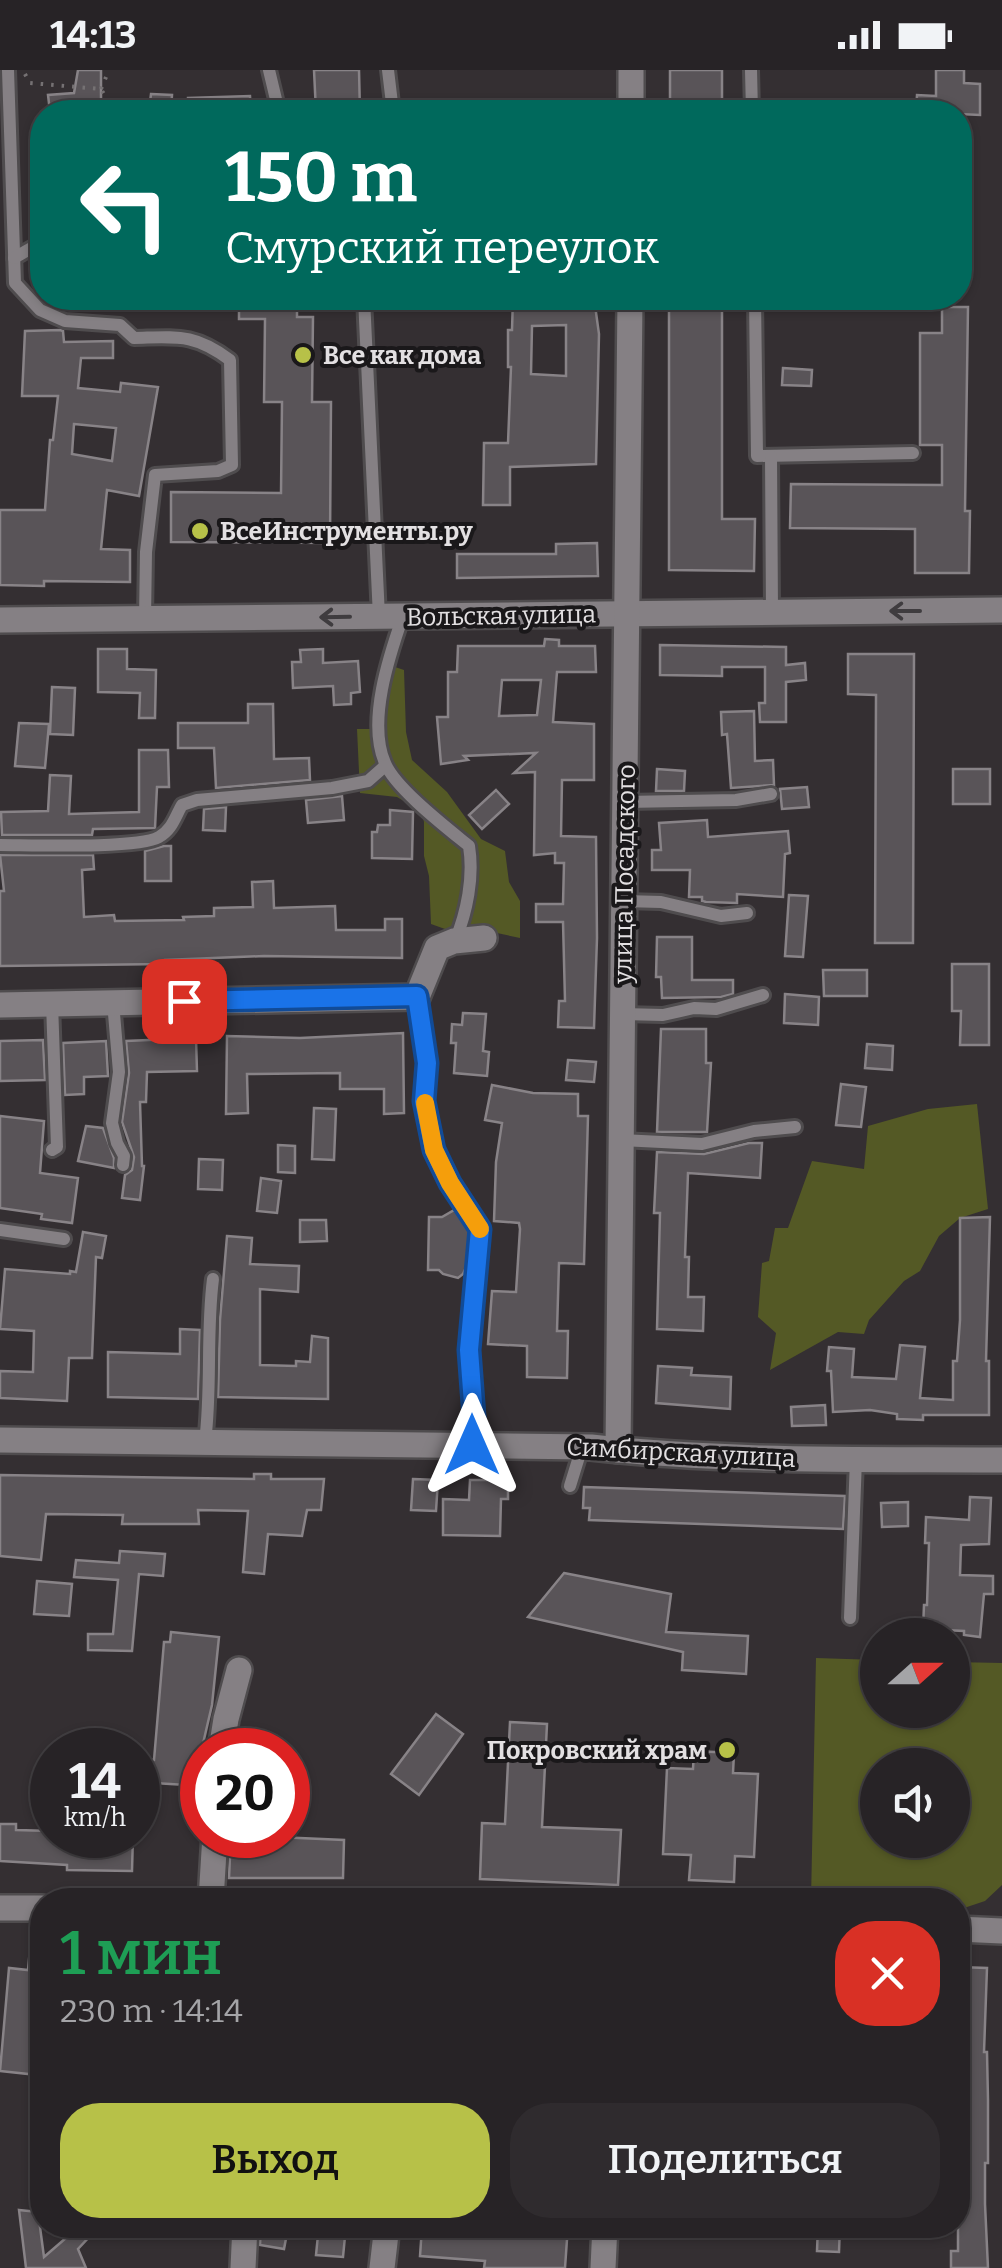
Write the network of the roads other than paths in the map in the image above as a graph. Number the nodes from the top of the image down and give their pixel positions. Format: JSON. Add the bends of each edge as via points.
{"nodes":[{"id":1,"x":8,"y":70,"type":"edge"},
{"id":2,"x":269,"y":70,"type":"edge"},
{"id":3,"x":388,"y":70,"type":"edge"},
{"id":4,"x":631,"y":70,"type":"edge"},
{"id":5,"x":752,"y":70,"type":"edge"},
{"id":6,"x":276,"y":100,"type":"edge"},
{"id":7,"x":392,"y":100,"type":"edge"},
{"id":8,"x":631,"y":100,"type":"edge"},
{"id":9,"x":752,"y":100,"type":"edge"},
{"id":10,"x":30,"y":249,"type":"edge"},
{"id":11,"x":14,"y":258,"type":"junction"},
{"id":12,"x":30,"y":299,"type":"edge"},
{"id":13,"x":40,"y":310,"type":"edge"},
{"id":14,"x":365,"y":310,"type":"edge"},
{"id":15,"x":630,"y":310,"type":"edge"},
{"id":16,"x":755,"y":310,"type":"edge"},
{"id":17,"x":913,"y":453,"type":"dead end"},
{"id":18,"x":771,"y":456,"type":"junction"},
{"id":19,"x":1002,"y":610,"type":"edge"},
{"id":20,"x":772,"y":612,"type":"junction"},
{"id":21,"x":629,"y":613,"type":"junction"},
{"id":22,"x":391,"y":616,"type":"junction"},
{"id":23,"x":144,"y":619,"type":"junction"},
{"id":24,"x":0,"y":620,"type":"edge"},
{"id":25,"x":386,"y":766,"type":"junction"},
{"id":26,"x":771,"y":794,"type":"dead end"},
{"id":27,"x":625,"y":802,"type":"junction"},
{"id":28,"x":0,"y":845,"type":"edge"},
{"id":29,"x":624,"y":900,"type":"junction"},
{"id":30,"x":748,"y":913,"type":"dead end"},
{"id":31,"x":484,"y":938,"type":"dead end"},
{"id":32,"x":454,"y":941,"type":"junction"},
{"id":33,"x":762,"y":995,"type":"dead end"},
{"id":34,"x":417,"y":996,"type":"junction"},
{"id":35,"x":114,"y":1002,"type":"junction"},
{"id":36,"x":52,"y":1003,"type":"junction"},
{"id":37,"x":0,"y":1005,"type":"edge"},
{"id":38,"x":622,"y":1014,"type":"junction"},
{"id":39,"x":795,"y":1127,"type":"dead end"},
{"id":40,"x":621,"y":1140,"type":"junction"},
{"id":41,"x":52,"y":1150,"type":"dead end"},
{"id":42,"x":123,"y":1165,"type":"dead end"},
{"id":43,"x":0,"y":1230,"type":"edge"},
{"id":44,"x":64,"y":1239,"type":"dead end"},
{"id":45,"x":213,"y":1279,"type":"dead end"},
{"id":46,"x":0,"y":1440,"type":"edge"},
{"id":47,"x":205,"y":1442,"type":"junction"},
{"id":48,"x":472,"y":1445,"type":"junction"},
{"id":49,"x":582,"y":1446,"type":"junction"},
{"id":50,"x":618,"y":1450,"type":"junction"},
{"id":51,"x":856,"y":1459,"type":"junction"},
{"id":52,"x":1002,"y":1460,"type":"edge"},
{"id":53,"x":570,"y":1486,"type":"dead end"},
{"id":54,"x":850,"y":1618,"type":"dead end"},
{"id":55,"x":239,"y":1670,"type":"dead end"},
{"id":56,"x":225,"y":1728,"type":"edge"},
{"id":57,"x":214,"y":1858,"type":"edge"},
{"id":58,"x":212,"y":1888,"type":"edge"},
{"id":59,"x":0,"y":1908,"type":"edge"},
{"id":60,"x":30,"y":1908,"type":"edge"},
{"id":61,"x":970,"y":1930,"type":"edge"},
{"id":62,"x":1002,"y":1931,"type":"edge"},
{"id":63,"x":244,"y":2238,"type":"edge"},
{"id":64,"x":385,"y":2238,"type":"edge"},
{"id":65,"x":604,"y":2238,"type":"edge"},
{"id":66,"x":243,"y":2268,"type":"edge"},
{"id":67,"x":382,"y":2268,"type":"edge"},
{"id":68,"x":602,"y":2268,"type":"edge"}],
"edges":[{"from":1,"to":11,"type":"lane"},
{"from":2,"to":6,"type":"lane"},
{"from":3,"to":7,"type":"lane"},
{"from":4,"to":8,"type":"street"},
{"from":5,"to":9,"type":"lane"},
{"from":10,"to":11,"type":"lane"},
{"from":11,"to":12,"type":"lane","via":[[15,283]]},
{"from":13,"to":23,"type":"lane","via":[[65,321],[120,325],[134,338],[186,336],[230,360],[232,465],[218,472],[155,474]]},
{"from":14,"to":22,"type":"lane"},
{"from":15,"to":21,"type":"street","name":"улица Посадского"},
{"from":16,"to":18,"type":"lane","via":[[757,456]]},
{"from":17,"to":18,"type":"lane"},
{"from":18,"to":20,"type":"lane"},
{"from":19,"to":20,"type":"street","name":"Вольская улица","one_way":true},
{"from":20,"to":21,"type":"street","name":"Вольская улица"},
{"from":21,"to":22,"type":"street","name":"Вольская улица"},
{"from":21,"to":27,"type":"street","name":"улица Посадского"},
{"from":22,"to":23,"type":"street","name":"Вольская улица","one_way":true},
{"from":22,"to":25,"type":"lane","via":[[380,707]]},
{"from":23,"to":24,"type":"street","name":"Вольская улица"},
{"from":25,"to":28,"type":"lane","via":[[368,781],[332,788],[197,800],[182,806],[156,839]]},
{"from":25,"to":32,"type":"lane","via":[[469,846],[472,865]]},
{"from":26,"to":27,"type":"lane"},
{"from":27,"to":29,"type":"street","name":"улица Посадского"},
{"from":29,"to":30,"type":"lane","via":[[722,916]]},
{"from":29,"to":38,"type":"street","name":"улица Посадского"},
{"from":31,"to":32,"type":"street"},
{"from":32,"to":34,"type":"street","via":[[437,948]]},
{"from":33,"to":38,"type":"lane","via":[[716,1008]]},
{"from":34,"to":35,"type":"street"},
{"from":34,"to":48,"type":"lane","via":[[434,1150],[480,1229],[469,1350]]},
{"from":35,"to":36,"type":"street"},
{"from":35,"to":42,"type":"lane","via":[[119,1072],[112,1123]]},
{"from":36,"to":37,"type":"street"},
{"from":36,"to":41,"type":"lane","via":[[57,1146]]},
{"from":38,"to":40,"type":"street","name":"улица Посадского"},
{"from":39,"to":40,"type":"lane","via":[[702,1144]]},
{"from":40,"to":50,"type":"street","name":"улица Посадского"},
{"from":43,"to":44,"type":"lane"},
{"from":45,"to":47,"type":"lane"},
{"from":46,"to":47,"type":"street","name":"Симбирская улица"},
{"from":47,"to":48,"type":"street","name":"Симбирская улица"},
{"from":48,"to":49,"type":"street","name":"Симбирская улица"},
{"from":49,"to":50,"type":"street","name":"Симбирская улица"},
{"from":49,"to":53,"type":"lane"},
{"from":50,"to":51,"type":"street","name":"Симбирская улица"},
{"from":51,"to":52,"type":"street","name":"Симбирская улица"},
{"from":51,"to":54,"type":"lane"},
{"from":55,"to":56,"type":"street"},
{"from":57,"to":58,"type":"street"},
{"from":59,"to":60,"type":"street"},
{"from":61,"to":62,"type":"street"},
{"from":63,"to":66,"type":"street"},
{"from":64,"to":67,"type":"street"},
{"from":65,"to":68,"type":"street"}]}
